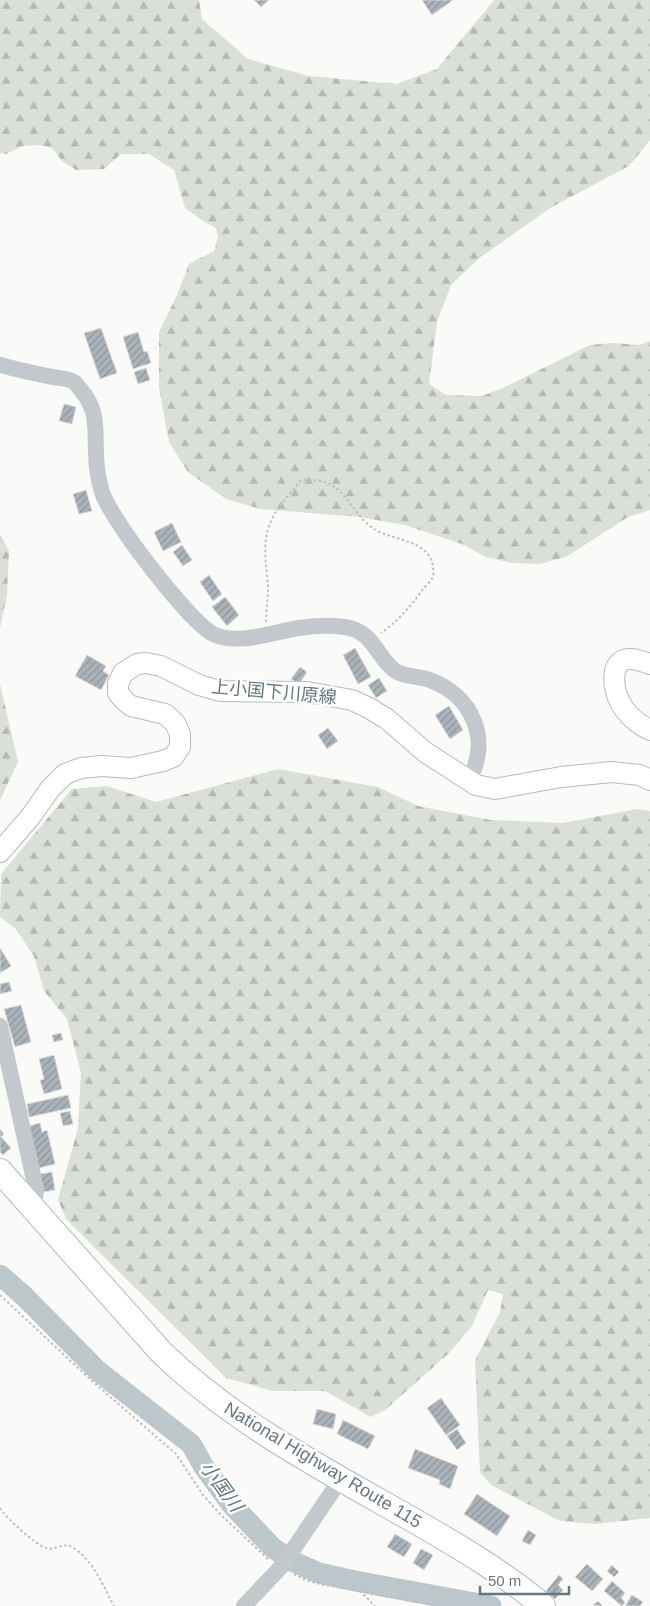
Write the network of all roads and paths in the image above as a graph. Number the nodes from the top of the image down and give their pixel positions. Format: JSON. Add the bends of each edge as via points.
{"nodes":[{"id":1,"x":0,"y":365,"type":"edge"},
{"id":2,"x":266,"y":634,"type":"junction"},
{"id":3,"x":370,"y":641,"type":"junction"},
{"id":4,"x":650,"y":664,"type":"edge"},
{"id":5,"x":650,"y":730,"type":"edge"},
{"id":6,"x":468,"y":780,"type":"junction"},
{"id":7,"x":650,"y":780,"type":"edge"},
{"id":8,"x":0,"y":852,"type":"edge"},
{"id":9,"x":0,"y":1026,"type":"edge"},
{"id":10,"x":0,"y":1171,"type":"edge"},
{"id":11,"x":31,"y":1205,"type":"junction"},
{"id":12,"x":0,"y":1295,"type":"edge"},
{"id":13,"x":341,"y":1478,"type":"junction"},
{"id":14,"x":0,"y":1508,"type":"edge"},
{"id":15,"x":282,"y":1564,"type":"junction"},
{"id":16,"x":360,"y":1591,"type":"junction"},
{"id":17,"x":114,"y":1606,"type":"edge"},
{"id":18,"x":244,"y":1606,"type":"edge"},
{"id":19,"x":375,"y":1606,"type":"edge"},
{"id":20,"x":438,"y":1606,"type":"edge"},
{"id":21,"x":543,"y":1606,"type":"edge"}],
"edges":[{"from":1,"to":2,"type":"street","via":[[73,382],[89,399],[95,423],[102,493],[126,535],[163,582],[208,630],[238,639]]},
{"from":2,"to":3,"type":"street","via":[[301,628],[346,627]]},
{"from":2,"to":3,"type":"path","via":[[268,587],[265,542],[269,526],[280,505],[299,482],[314,480],[327,482],[339,489],[374,529],[423,549],[433,566],[433,577],[407,610]]},
{"from":3,"to":6,"type":"street","via":[[392,669],[431,680],[449,689],[467,708],[478,733],[479,748],[476,766]]},
{"from":4,"to":5,"type":"main road","via":[[622,660],[615,669],[614,681],[619,700],[631,718]]},
{"from":6,"to":7,"type":"main road","name":"上小国下川原線","via":[[495,789],[612,772],[640,775]]},
{"from":6,"to":8,"type":"main road","name":"上小国下川原線","via":[[425,752],[387,719],[352,700],[307,692],[220,691],[199,685],[161,666],[137,664],[123,673],[118,693],[131,706],[165,714],[175,723],[180,734],[180,747],[173,757],[131,768],[102,766],[65,774]]},
{"from":9,"to":11,"type":"street","via":[[36,1189],[35,1201]]},
{"from":10,"to":11,"type":"highway","name":"National Highway Route 115"},
{"from":11,"to":13,"type":"highway","name":"National Highway Route 115","via":[[186,1377],[251,1425]]},
{"from":12,"to":15,"type":"path","via":[[176,1454],[203,1495],[246,1540]]},
{"from":13,"to":15,"type":"street"},
{"from":13,"to":21,"type":"highway","name":"National Highway Route 115","via":[[480,1560]]},
{"from":14,"to":17,"type":"path","via":[[6,1517],[42,1546],[52,1549],[68,1546],[87,1559]]},
{"from":15,"to":16,"type":"path","via":[[307,1582]]},
{"from":15,"to":18,"type":"street"},
{"from":16,"to":19,"type":"path"},
{"from":16,"to":20,"type":"path"}]}
